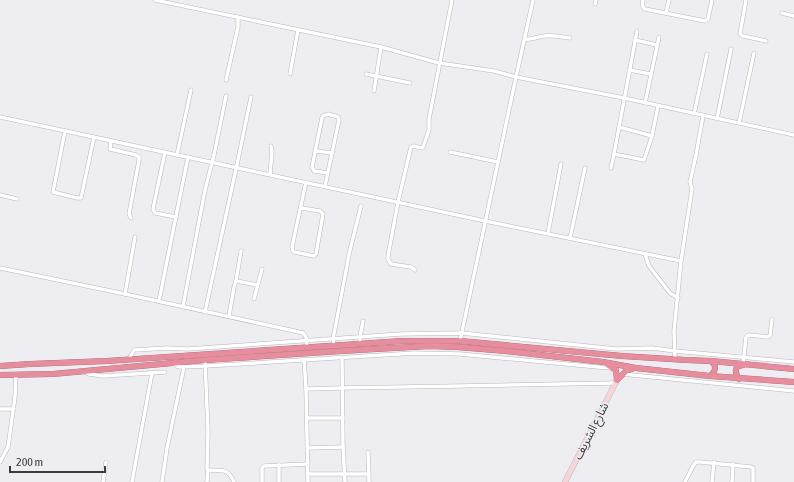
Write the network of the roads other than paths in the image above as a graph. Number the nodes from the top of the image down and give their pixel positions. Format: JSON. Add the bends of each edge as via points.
{"nodes":[{"id":1,"x":155,"y":0,"type":"edge"},
{"id":2,"x":452,"y":0,"type":"edge"},
{"id":3,"x":533,"y":0,"type":"edge"},
{"id":4,"x":643,"y":0,"type":"edge"},
{"id":5,"x":669,"y":0,"type":"edge"},
{"id":6,"x":712,"y":0,"type":"edge"},
{"id":7,"x":746,"y":0,"type":"edge"},
{"id":8,"x":666,"y":13,"type":"junction"},
{"id":9,"x":782,"y":13,"type":"dead end"},
{"id":10,"x":794,"y":16,"type":"edge"},
{"id":11,"x":238,"y":17,"type":"junction"},
{"id":12,"x":298,"y":30,"type":"junction"},
{"id":13,"x":637,"y":31,"type":"dead end"},
{"id":14,"x":659,"y":37,"type":"dead end"},
{"id":15,"x":570,"y":38,"type":"dead end"},
{"id":16,"x":524,"y":39,"type":"junction"},
{"id":17,"x":635,"y":40,"type":"junction"},
{"id":18,"x":766,"y":41,"type":"dead end"},
{"id":19,"x":657,"y":45,"type":"junction"},
{"id":20,"x":381,"y":47,"type":"junction"},
{"id":21,"x":731,"y":49,"type":"dead end"},
{"id":22,"x":754,"y":53,"type":"dead end"},
{"id":23,"x":707,"y":54,"type":"dead end"},
{"id":24,"x":440,"y":63,"type":"junction"},
{"id":25,"x":629,"y":70,"type":"junction"},
{"id":26,"x":290,"y":74,"type":"dead end"},
{"id":27,"x":366,"y":74,"type":"dead end"},
{"id":28,"x":651,"y":74,"type":"junction"},
{"id":29,"x":377,"y":76,"type":"junction"},
{"id":30,"x":516,"y":77,"type":"junction"},
{"id":31,"x":226,"y":80,"type":"dead end"},
{"id":32,"x":410,"y":83,"type":"dead end"},
{"id":33,"x":191,"y":90,"type":"dead end"},
{"id":34,"x":374,"y":91,"type":"dead end"},
{"id":35,"x":226,"y":96,"type":"dead end"},
{"id":36,"x":250,"y":97,"type":"dead end"},
{"id":37,"x":624,"y":98,"type":"junction"},
{"id":38,"x":645,"y":103,"type":"junction"},
{"id":39,"x":658,"y":106,"type":"junction"},
{"id":40,"x":694,"y":114,"type":"junction"},
{"id":41,"x":703,"y":116,"type":"junction"},
{"id":42,"x":0,"y":117,"type":"edge"},
{"id":43,"x":717,"y":119,"type":"junction"},
{"id":44,"x":739,"y":123,"type":"junction"},
{"id":45,"x":619,"y":127,"type":"junction"},
{"id":46,"x":65,"y":131,"type":"junction"},
{"id":47,"x":794,"y":135,"type":"edge"},
{"id":48,"x":652,"y":136,"type":"junction"},
{"id":49,"x":94,"y":137,"type":"junction"},
{"id":50,"x":111,"y":141,"type":"junction"},
{"id":51,"x":271,"y":146,"type":"dead end"},
{"id":52,"x":316,"y":151,"type":"junction"},
{"id":53,"x":165,"y":152,"type":"junction"},
{"id":54,"x":450,"y":152,"type":"dead end"},
{"id":55,"x":332,"y":153,"type":"junction"},
{"id":56,"x":614,"y":154,"type":"junction"},
{"id":57,"x":177,"y":155,"type":"junction"},
{"id":58,"x":188,"y":157,"type":"junction"},
{"id":59,"x":498,"y":162,"type":"junction"},
{"id":60,"x":212,"y":163,"type":"junction"},
{"id":61,"x":561,"y":164,"type":"dead end"},
{"id":62,"x":237,"y":167,"type":"junction"},
{"id":63,"x":585,"y":168,"type":"dead end"},
{"id":64,"x":611,"y":168,"type":"dead end"},
{"id":65,"x":328,"y":173,"type":"junction"},
{"id":66,"x":270,"y":174,"type":"junction"},
{"id":67,"x":306,"y":182,"type":"junction"},
{"id":68,"x":325,"y":186,"type":"junction"},
{"id":69,"x":0,"y":195,"type":"edge"},
{"id":70,"x":17,"y":199,"type":"dead end"},
{"id":71,"x":398,"y":202,"type":"junction"},
{"id":72,"x":361,"y":206,"type":"dead end"},
{"id":73,"x":301,"y":208,"type":"junction"},
{"id":74,"x":176,"y":217,"type":"junction"},
{"id":75,"x":130,"y":218,"type":"dead end"},
{"id":76,"x":485,"y":221,"type":"junction"},
{"id":77,"x":548,"y":233,"type":"junction"},
{"id":78,"x":134,"y":237,"type":"dead end"},
{"id":79,"x":570,"y":238,"type":"junction"},
{"id":80,"x":242,"y":251,"type":"dead end"},
{"id":81,"x":645,"y":254,"type":"junction"},
{"id":82,"x":681,"y":261,"type":"junction"},
{"id":83,"x":0,"y":268,"type":"edge"},
{"id":84,"x":262,"y":269,"type":"dead end"},
{"id":85,"x":415,"y":270,"type":"dead end"},
{"id":86,"x":236,"y":281,"type":"junction"},
{"id":87,"x":257,"y":285,"type":"junction"},
{"id":88,"x":125,"y":294,"type":"junction"},
{"id":89,"x":678,"y":298,"type":"junction"},
{"id":90,"x":254,"y":299,"type":"dead end"},
{"id":91,"x":159,"y":302,"type":"junction"},
{"id":92,"x":184,"y":307,"type":"junction"},
{"id":93,"x":205,"y":312,"type":"junction"},
{"id":94,"x":229,"y":316,"type":"junction"},
{"id":95,"x":772,"y":319,"type":"dead end"},
{"id":96,"x":363,"y":321,"type":"dead end"},
{"id":97,"x":461,"y":333,"type":"junction"},
{"id":98,"x":401,"y":334,"type":"junction"},
{"id":99,"x":383,"y":336,"type":"junction"},
{"id":100,"x":360,"y":337,"type":"junction"},
{"id":101,"x":333,"y":339,"type":"junction"},
{"id":102,"x":402,"y":341,"type":"junction"},
{"id":103,"x":460,"y":341,"type":"junction"},
{"id":104,"x":383,"y":342,"type":"junction"},
{"id":105,"x":308,"y":343,"type":"junction"},
{"id":106,"x":334,"y":345,"type":"junction"},
{"id":107,"x":359,"y":347,"type":"junction"},
{"id":108,"x":675,"y":351,"type":"junction"},
{"id":109,"x":304,"y":353,"type":"junction"},
{"id":110,"x":358,"y":357,"type":"junction"},
{"id":111,"x":744,"y":357,"type":"junction"},
{"id":112,"x":342,"y":358,"type":"junction"},
{"id":113,"x":205,"y":360,"type":"junction"},
{"id":114,"x":304,"y":360,"type":"junction"},
{"id":115,"x":675,"y":360,"type":"junction"},
{"id":116,"x":711,"y":361,"type":"junction"},
{"id":117,"x":603,"y":362,"type":"junction"},
{"id":118,"x":794,"y":362,"type":"edge"},
{"id":119,"x":53,"y":363,"type":"junction"},
{"id":120,"x":173,"y":363,"type":"junction"},
{"id":121,"x":30,"y":364,"type":"junction"},
{"id":122,"x":743,"y":364,"type":"junction"},
{"id":123,"x":0,"y":366,"type":"edge"},
{"id":124,"x":206,"y":366,"type":"junction"},
{"id":125,"x":184,"y":367,"type":"junction"},
{"id":126,"x":614,"y":368,"type":"junction"},
{"id":127,"x":636,"y":368,"type":"junction"},
{"id":128,"x":794,"y":369,"type":"edge"},
{"id":129,"x":82,"y":371,"type":"junction"},
{"id":130,"x":165,"y":372,"type":"dead end"},
{"id":131,"x":152,"y":373,"type":"junction"},
{"id":132,"x":16,"y":374,"type":"junction"},
{"id":133,"x":53,"y":374,"type":"junction"},
{"id":134,"x":622,"y":374,"type":"junction"},
{"id":135,"x":0,"y":375,"type":"edge"},
{"id":136,"x":32,"y":375,"type":"junction"},
{"id":137,"x":710,"y":376,"type":"junction"},
{"id":138,"x":739,"y":379,"type":"junction"},
{"id":139,"x":616,"y":381,"type":"junction"},
{"id":140,"x":791,"y":382,"type":"edge"},
{"id":141,"x":341,"y":388,"type":"junction"},
{"id":142,"x":306,"y":389,"type":"junction"},
{"id":143,"x":792,"y":391,"type":"edge"},
{"id":144,"x":14,"y":408,"type":"junction"},
{"id":145,"x":0,"y":409,"type":"edge"},
{"id":146,"x":307,"y":418,"type":"junction"},
{"id":147,"x":342,"y":418,"type":"junction"},
{"id":148,"x":343,"y":447,"type":"junction"},
{"id":149,"x":308,"y":448,"type":"junction"},
{"id":150,"x":368,"y":452,"type":"dead end"},
{"id":151,"x":2,"y":458,"type":"edge"},
{"id":152,"x":0,"y":462,"type":"edge"},
{"id":153,"x":106,"y":462,"type":"dead end"},
{"id":154,"x":714,"y":462,"type":"junction"},
{"id":155,"x":308,"y":464,"type":"junction"},
{"id":156,"x":733,"y":464,"type":"junction"},
{"id":157,"x":279,"y":465,"type":"junction"},
{"id":158,"x":208,"y":470,"type":"junction"},
{"id":159,"x":308,"y":474,"type":"junction"},
{"id":160,"x":344,"y":474,"type":"junction"},
{"id":161,"x":368,"y":474,"type":"junction"},
{"id":162,"x":103,"y":482,"type":"edge"},
{"id":163,"x":132,"y":482,"type":"edge"},
{"id":164,"x":162,"y":482,"type":"edge"},
{"id":165,"x":207,"y":482,"type":"edge"},
{"id":166,"x":234,"y":482,"type":"edge"},
{"id":167,"x":262,"y":482,"type":"edge"},
{"id":168,"x":279,"y":482,"type":"edge"},
{"id":169,"x":308,"y":482,"type":"edge"},
{"id":170,"x":345,"y":482,"type":"edge"},
{"id":171,"x":369,"y":482,"type":"edge"},
{"id":172,"x":565,"y":482,"type":"edge"},
{"id":173,"x":685,"y":482,"type":"edge"},
{"id":174,"x":712,"y":482,"type":"edge"},
{"id":175,"x":732,"y":482,"type":"edge"},
{"id":176,"x":753,"y":482,"type":"edge"}],
"edges":[{"from":1,"to":11,"type":"street"},
{"from":2,"to":24,"type":"street"},
{"from":3,"to":16,"type":"street"},
{"from":4,"to":8,"type":"street","via":[[642,6],[645,9]]},
{"from":5,"to":8,"type":"street"},
{"from":6,"to":8,"type":"street","via":[[708,19],[705,21]]},
{"from":7,"to":18,"type":"street","via":[[740,34]]},
{"from":9,"to":10,"type":"street"},
{"from":11,"to":12,"type":"street"},
{"from":11,"to":31,"type":"street"},
{"from":12,"to":20,"type":"street"},
{"from":12,"to":26,"type":"street"},
{"from":13,"to":17,"type":"street"},
{"from":14,"to":19,"type":"street"},
{"from":15,"to":16,"type":"street","via":[[548,36]]},
{"from":16,"to":30,"type":"street"},
{"from":17,"to":19,"type":"street"},
{"from":17,"to":25,"type":"street"},
{"from":19,"to":28,"type":"street"},
{"from":20,"to":24,"type":"street"},
{"from":20,"to":29,"type":"street"},
{"from":21,"to":43,"type":"street"},
{"from":22,"to":44,"type":"street"},
{"from":23,"to":40,"type":"street"},
{"from":24,"to":30,"type":"street"},
{"from":24,"to":71,"type":"street","via":[[429,130],[422,148],[411,147]]},
{"from":25,"to":28,"type":"street"},
{"from":25,"to":37,"type":"street"},
{"from":27,"to":29,"type":"street"},
{"from":28,"to":38,"type":"street"},
{"from":29,"to":32,"type":"street"},
{"from":29,"to":34,"type":"street"},
{"from":30,"to":37,"type":"street"},
{"from":30,"to":59,"type":"street"},
{"from":33,"to":57,"type":"street"},
{"from":35,"to":60,"type":"street"},
{"from":36,"to":62,"type":"street"},
{"from":37,"to":38,"type":"street"},
{"from":37,"to":45,"type":"street"},
{"from":38,"to":39,"type":"street"},
{"from":39,"to":40,"type":"street"},
{"from":39,"to":48,"type":"street"},
{"from":40,"to":41,"type":"street"},
{"from":41,"to":43,"type":"street"},
{"from":41,"to":82,"type":"street","via":[[690,182],[692,189]]},
{"from":42,"to":46,"type":"street"},
{"from":43,"to":44,"type":"street"},
{"from":44,"to":47,"type":"street"},
{"from":45,"to":48,"type":"street"},
{"from":45,"to":56,"type":"street"},
{"from":46,"to":49,"type":"street"},
{"from":46,"to":49,"type":"street","via":[[53,192],[77,198],[81,198]]},
{"from":48,"to":56,"type":"street","via":[[644,160]]},
{"from":49,"to":50,"type":"street"},
{"from":50,"to":53,"type":"street"},
{"from":50,"to":75,"type":"street","via":[[110,149],[136,154],[139,160]]},
{"from":51,"to":66,"type":"street"},
{"from":52,"to":55,"type":"street"},
{"from":52,"to":55,"type":"street","via":[[322,118],[328,114],[339,119]]},
{"from":52,"to":65,"type":"street","via":[[312,169]]},
{"from":53,"to":57,"type":"street"},
{"from":53,"to":74,"type":"street","via":[[153,209],[155,213]]},
{"from":54,"to":59,"type":"street"},
{"from":55,"to":65,"type":"street"},
{"from":56,"to":64,"type":"street"},
{"from":57,"to":58,"type":"street"},
{"from":58,"to":60,"type":"street"},
{"from":58,"to":74,"type":"street"},
{"from":59,"to":76,"type":"street"},
{"from":60,"to":62,"type":"street"},
{"from":60,"to":92,"type":"street"},
{"from":61,"to":77,"type":"street"},
{"from":62,"to":66,"type":"street"},
{"from":62,"to":93,"type":"street"},
{"from":63,"to":79,"type":"street"},
{"from":65,"to":68,"type":"street"},
{"from":66,"to":67,"type":"street"},
{"from":67,"to":68,"type":"street"},
{"from":67,"to":73,"type":"street"},
{"from":68,"to":71,"type":"street"},
{"from":69,"to":70,"type":"street"},
{"from":71,"to":76,"type":"street"},
{"from":71,"to":85,"type":"street","via":[[388,260],[391,264]]},
{"from":72,"to":101,"type":"street"},
{"from":73,"to":73,"type":"street","via":[[292,248],[298,253],[314,256],[323,214],[320,211]]},
{"from":74,"to":91,"type":"street"},
{"from":76,"to":77,"type":"street"},
{"from":76,"to":97,"type":"street"},
{"from":77,"to":79,"type":"street"},
{"from":78,"to":88,"type":"street"},
{"from":79,"to":81,"type":"street"},
{"from":80,"to":86,"type":"street"},
{"from":81,"to":82,"type":"street"},
{"from":81,"to":89,"type":"street","via":[[649,266],[670,293]]},
{"from":82,"to":89,"type":"street"},
{"from":83,"to":88,"type":"street"},
{"from":84,"to":87,"type":"street"},
{"from":86,"to":87,"type":"street"},
{"from":86,"to":94,"type":"street"},
{"from":87,"to":90,"type":"street"},
{"from":88,"to":91,"type":"street"},
{"from":89,"to":108,"type":"street","via":[[674,332]]},
{"from":91,"to":92,"type":"street"},
{"from":92,"to":93,"type":"street"},
{"from":93,"to":94,"type":"street"},
{"from":94,"to":105,"type":"street","via":[[303,333]]},
{"from":95,"to":111,"type":"street","via":[[768,337],[746,337]]},
{"from":96,"to":100,"type":"street"},
{"from":97,"to":98,"type":"street"},
{"from":97,"to":103,"type":"street"},
{"from":97,"to":108,"type":"street","via":[[616,350],[652,348]]},
{"from":98,"to":99,"type":"street"},
{"from":98,"to":102,"type":"street"},
{"from":99,"to":100,"type":"street"},
{"from":99,"to":104,"type":"street"},
{"from":100,"to":101,"type":"street"},
{"from":100,"to":107,"type":"street"},
{"from":101,"to":105,"type":"street"},
{"from":101,"to":106,"type":"street"},
{"from":102,"to":103,"type":"highway"},
{"from":102,"to":104,"type":"highway"},
{"from":103,"to":115,"type":"highway"},
{"from":104,"to":107,"type":"highway"},
{"from":105,"to":106,"type":"highway"},
{"from":105,"to":119,"type":"highway","via":[[107,361]]},
{"from":106,"to":107,"type":"highway"},
{"from":107,"to":109,"type":"highway"},
{"from":107,"to":110,"type":"street"},
{"from":107,"to":117,"type":"highway","via":[[457,347]]},
{"from":108,"to":111,"type":"street"},
{"from":108,"to":115,"type":"street"},
{"from":109,"to":113,"type":"highway"},
{"from":109,"to":114,"type":"street"},
{"from":110,"to":112,"type":"street"},
{"from":110,"to":126,"type":"street","via":[[438,353]]},
{"from":111,"to":118,"type":"street"},
{"from":111,"to":122,"type":"street"},
{"from":112,"to":114,"type":"street"},
{"from":112,"to":141,"type":"street"},
{"from":113,"to":120,"type":"highway"},
{"from":113,"to":124,"type":"street"},
{"from":114,"to":124,"type":"street"},
{"from":114,"to":142,"type":"street"},
{"from":115,"to":116,"type":"highway"},
{"from":116,"to":122,"type":"highway"},
{"from":116,"to":137,"type":"highway","via":[[715,364],[715,370]]},
{"from":117,"to":126,"type":"highway"},
{"from":117,"to":127,"type":"highway"},
{"from":119,"to":121,"type":"highway"},
{"from":119,"to":133,"type":"highway","via":[[47,369]]},
{"from":120,"to":125,"type":"street"},
{"from":120,"to":129,"type":"highway"},
{"from":121,"to":123,"type":"highway"},
{"from":121,"to":136,"type":"highway","via":[[35,365],[37,369]]},
{"from":122,"to":128,"type":"highway"},
{"from":122,"to":138,"type":"highway","via":[[735,370]]},
{"from":124,"to":125,"type":"street"},
{"from":124,"to":158,"type":"street"},
{"from":125,"to":164,"type":"street"},
{"from":126,"to":139,"type":"highway"},
{"from":127,"to":134,"type":"highway"},
{"from":127,"to":137,"type":"highway"},
{"from":129,"to":131,"type":"street","via":[[104,376]]},
{"from":129,"to":133,"type":"highway"},
{"from":130,"to":131,"type":"street"},
{"from":131,"to":163,"type":"street"},
{"from":132,"to":135,"type":"highway"},
{"from":132,"to":136,"type":"highway"},
{"from":132,"to":144,"type":"street"},
{"from":133,"to":136,"type":"highway"},
{"from":134,"to":139,"type":"highway"},
{"from":134,"to":143,"type":"street"},
{"from":137,"to":138,"type":"highway"},
{"from":138,"to":140,"type":"highway"},
{"from":139,"to":141,"type":"street"},
{"from":139,"to":172,"type":"main road","name":"شارع الشريف"},
{"from":140,"to":143,"type":"street"},
{"from":141,"to":142,"type":"street"},
{"from":141,"to":147,"type":"street"},
{"from":142,"to":146,"type":"street"},
{"from":144,"to":145,"type":"street"},
{"from":144,"to":151,"type":"street","via":[[8,447]]},
{"from":146,"to":147,"type":"street"},
{"from":146,"to":149,"type":"street"},
{"from":147,"to":148,"type":"street"},
{"from":148,"to":149,"type":"street"},
{"from":148,"to":160,"type":"street"},
{"from":149,"to":155,"type":"street"},
{"from":150,"to":161,"type":"street"},
{"from":151,"to":152,"type":"street"},
{"from":153,"to":162,"type":"street"},
{"from":154,"to":156,"type":"street"},
{"from":154,"to":173,"type":"street","via":[[696,462]]},
{"from":154,"to":174,"type":"street"},
{"from":155,"to":157,"type":"street"},
{"from":155,"to":159,"type":"street"},
{"from":156,"to":175,"type":"street"},
{"from":156,"to":176,"type":"street","via":[[753,468]]},
{"from":157,"to":167,"type":"street","via":[[263,467]]},
{"from":157,"to":168,"type":"street"},
{"from":158,"to":165,"type":"street"},
{"from":158,"to":166,"type":"street","via":[[226,471],[230,473]]},
{"from":159,"to":160,"type":"street"},
{"from":159,"to":169,"type":"street"},
{"from":160,"to":161,"type":"street"},
{"from":160,"to":170,"type":"street"},
{"from":161,"to":171,"type":"street"}]}
